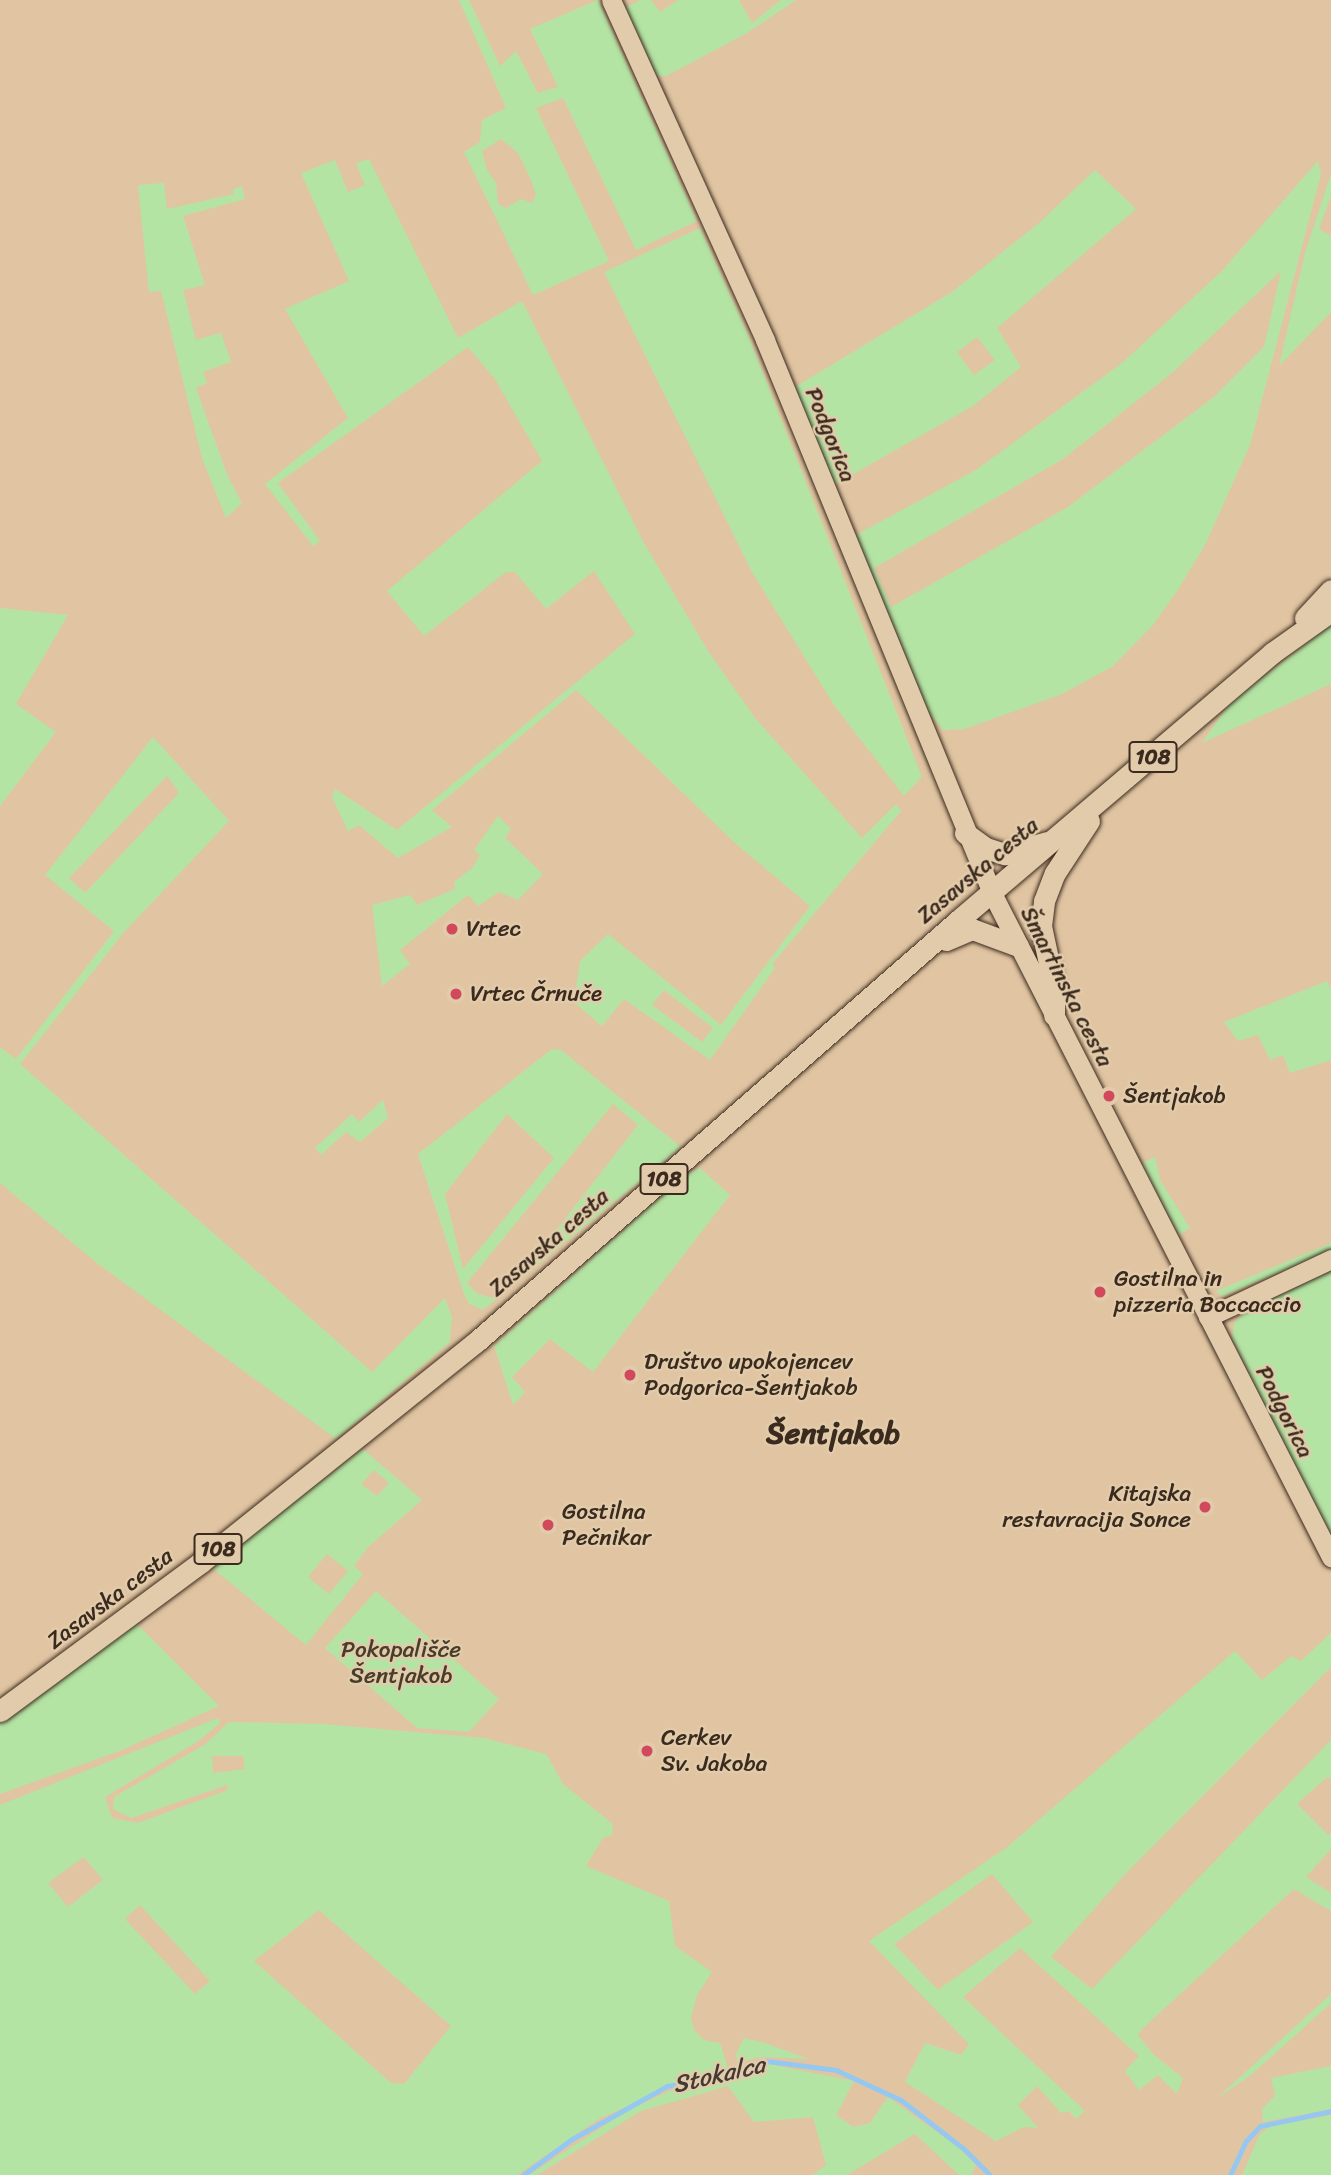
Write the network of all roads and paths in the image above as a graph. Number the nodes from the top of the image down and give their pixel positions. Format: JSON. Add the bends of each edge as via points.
{"nodes":[{"id":1,"x":611,"y":0,"type":"edge"},
{"id":2,"x":1331,"y":590,"type":"edge"},
{"id":3,"x":1331,"y":611,"type":"edge"},
{"id":4,"x":1272,"y":653,"type":"junction"},
{"id":5,"x":1097,"y":807,"type":"junction"},
{"id":6,"x":965,"y":833,"type":"junction"},
{"id":7,"x":1059,"y":838,"type":"junction"},
{"id":8,"x":992,"y":893,"type":"junction"},
{"id":9,"x":1018,"y":946,"type":"junction"},
{"id":10,"x":915,"y":960,"type":"junction"},
{"id":11,"x":1054,"y":1015,"type":"junction"},
{"id":12,"x":1331,"y":1258,"type":"edge"},
{"id":13,"x":1211,"y":1322,"type":"junction"},
{"id":14,"x":1331,"y":1557,"type":"edge"},
{"id":15,"x":0,"y":1711,"type":"edge"}],
"edges":[{"from":1,"to":6,"type":"main road","name":"Podgorica","via":[[765,340]]},
{"from":2,"to":4,"type":"main road","name":"Zasavska cesta","number":"108"},
{"from":3,"to":4,"type":"main road","name":"Zasavska cesta","number":"108"},
{"from":4,"to":5,"type":"main road","name":"Zasavska cesta","number":"108"},
{"from":5,"to":7,"type":"main road","name":"Zasavska cesta","number":"108"},
{"from":5,"to":11,"type":"main road","via":[[1055,873],[1044,901],[1042,938],[1054,987]]},
{"from":6,"to":7,"type":"main road","via":[[986,848],[1005,854]]},
{"from":6,"to":8,"type":"main road","name":"Podgorica"},
{"from":7,"to":8,"type":"main road","name":"Zasavska cesta","number":"108"},
{"from":8,"to":9,"type":"main road","name":"Šmartinska cesta"},
{"from":8,"to":10,"type":"main road","name":"Zasavska cesta","number":"108"},
{"from":9,"to":10,"type":"main road","via":[[972,929]]},
{"from":9,"to":11,"type":"main road","name":"Šmartinska cesta"},
{"from":10,"to":15,"type":"main road","name":"Zasavska cesta","number":"108","via":[[467,1349],[190,1572]]},
{"from":11,"to":13,"type":"main road","name":"Šmartinska cesta"},
{"from":12,"to":13,"type":"main road"},
{"from":13,"to":14,"type":"main road","name":"Podgorica"}]}
